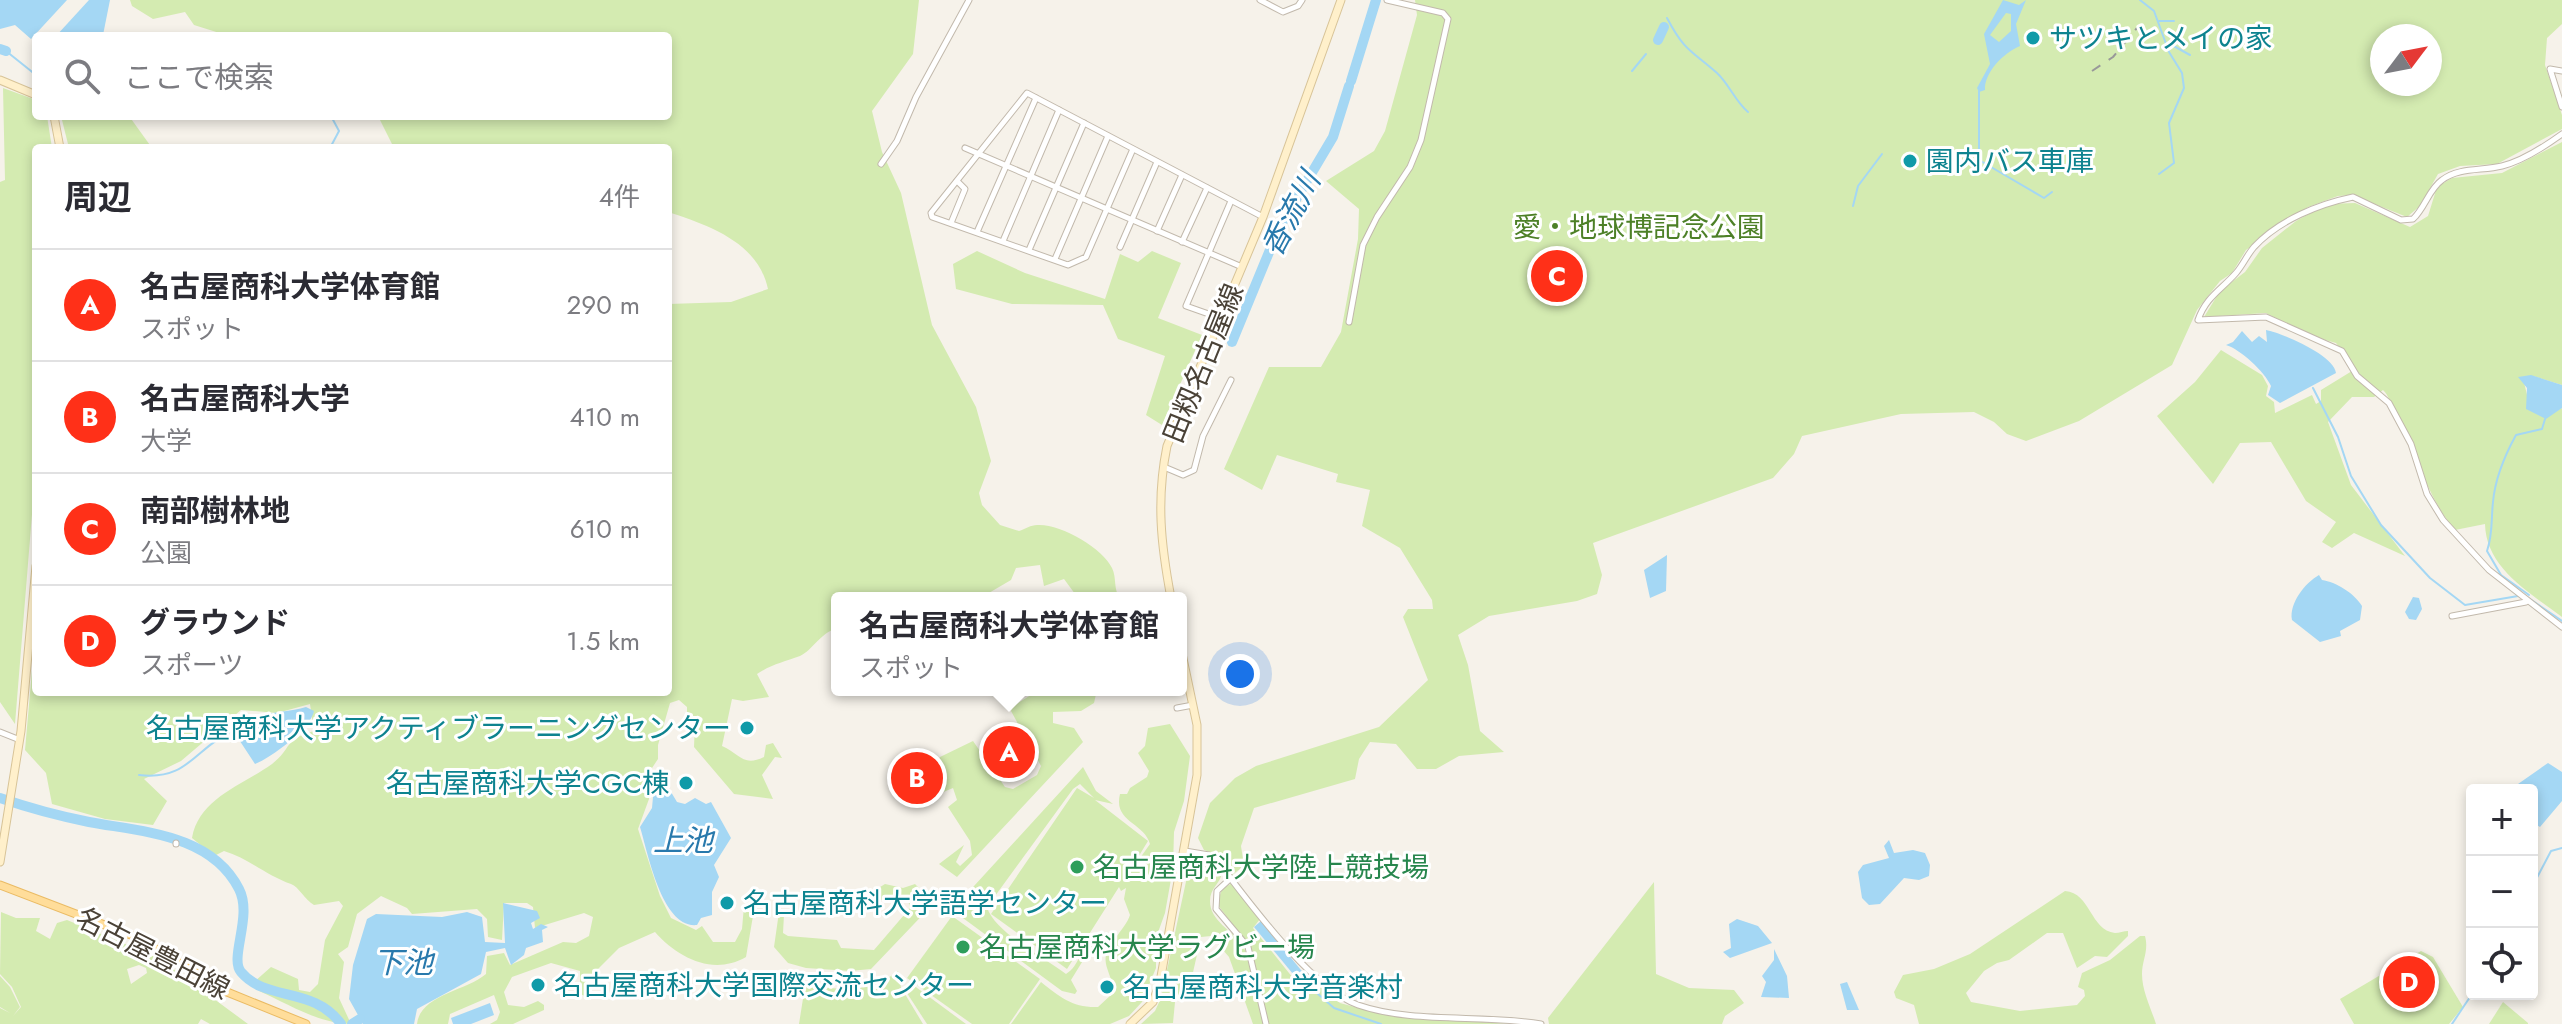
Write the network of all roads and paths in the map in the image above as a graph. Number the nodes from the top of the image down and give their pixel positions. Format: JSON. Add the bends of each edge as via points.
{"nodes":[{"id":1,"x":969,"y":0,"type":"edge"},
{"id":2,"x":1260,"y":0,"type":"edge"},
{"id":3,"x":1302,"y":0,"type":"edge"},
{"id":4,"x":1341,"y":0,"type":"edge"},
{"id":5,"x":1387,"y":0,"type":"edge"},
{"id":6,"x":2562,"y":71,"type":"edge"},
{"id":7,"x":0,"y":80,"type":"edge"},
{"id":8,"x":32,"y":93,"type":"edge"},
{"id":9,"x":1036,"y":98,"type":"junction"},
{"id":10,"x":2562,"y":107,"type":"edge"},
{"id":11,"x":1059,"y":110,"type":"junction"},
{"id":12,"x":55,"y":120,"type":"edge"},
{"id":13,"x":1084,"y":123,"type":"junction"},
{"id":14,"x":2562,"y":134,"type":"edge"},
{"id":15,"x":1108,"y":136,"type":"junction"},
{"id":16,"x":59,"y":144,"type":"edge"},
{"id":17,"x":965,"y":148,"type":"dead end"},
{"id":18,"x":1133,"y":149,"type":"junction"},
{"id":19,"x":978,"y":155,"type":"junction"},
{"id":20,"x":1157,"y":162,"type":"junction"},
{"id":21,"x":881,"y":164,"type":"dead end"},
{"id":22,"x":1005,"y":167,"type":"junction"},
{"id":23,"x":1182,"y":175,"type":"junction"},
{"id":24,"x":1031,"y":177,"type":"junction"},
{"id":25,"x":957,"y":181,"type":"junction"},
{"id":26,"x":1056,"y":188,"type":"junction"},
{"id":27,"x":1207,"y":188,"type":"junction"},
{"id":28,"x":1081,"y":199,"type":"junction"},
{"id":29,"x":1231,"y":201,"type":"junction"},
{"id":30,"x":1107,"y":209,"type":"junction"},
{"id":31,"x":1263,"y":217,"type":"junction"},
{"id":32,"x":1132,"y":220,"type":"junction"},
{"id":33,"x":951,"y":223,"type":"junction"},
{"id":34,"x":1157,"y":231,"type":"junction"},
{"id":35,"x":977,"y":232,"type":"junction"},
{"id":36,"x":1003,"y":241,"type":"junction"},
{"id":37,"x":1182,"y":242,"type":"junction"},
{"id":38,"x":1120,"y":247,"type":"dead end"},
{"id":39,"x":1029,"y":250,"type":"junction"},
{"id":40,"x":1207,"y":253,"type":"junction"},
{"id":41,"x":1055,"y":259,"type":"junction"},
{"id":42,"x":1242,"y":267,"type":"junction"},
{"id":43,"x":1220,"y":318,"type":"junction"},
{"id":44,"x":1349,"y":322,"type":"dead end"},
{"id":45,"x":1231,"y":380,"type":"dead end"},
{"id":46,"x":1163,"y":467,"type":"junction"},
{"id":47,"x":1170,"y":592,"type":"edge"},
{"id":48,"x":2526,"y":600,"type":"junction"},
{"id":49,"x":32,"y":610,"type":"edge"},
{"id":50,"x":2452,"y":616,"type":"dead end"},
{"id":51,"x":2562,"y":627,"type":"edge"},
{"id":52,"x":1187,"y":677,"type":"edge"},
{"id":53,"x":1193,"y":705,"type":"junction"},
{"id":54,"x":1177,"y":708,"type":"dead end"},
{"id":55,"x":0,"y":732,"type":"edge"},
{"id":56,"x":20,"y":740,"type":"junction"},
{"id":57,"x":0,"y":804,"type":"edge"},
{"id":58,"x":9,"y":807,"type":"junction"},
{"id":59,"x":1185,"y":851,"type":"junction"},
{"id":60,"x":0,"y":862,"type":"edge"},
{"id":61,"x":1231,"y":878,"type":"junction"},
{"id":62,"x":0,"y":885,"type":"edge"},
{"id":63,"x":306,"y":1024,"type":"edge"},
{"id":64,"x":1130,"y":1024,"type":"edge"},
{"id":65,"x":1266,"y":1024,"type":"edge"},
{"id":66,"x":1541,"y":1024,"type":"edge"}],
"edges":[{"from":1,"to":21,"type":"street"},
{"from":2,"to":3,"type":"street","via":[[1283,12]]},
{"from":4,"to":31,"type":"main road","name":"田籾名古屋線"},
{"from":5,"to":44,"type":"street","via":[[1443,13],[1448,19],[1421,140],[1363,245]]},
{"from":6,"to":10,"type":"street","via":[[2550,69]]},
{"from":7,"to":8,"type":"main road"},
{"from":9,"to":11,"type":"street"},
{"from":9,"to":19,"type":"street","via":[[1027,93]]},
{"from":9,"to":22,"type":"street"},
{"from":11,"to":13,"type":"street"},
{"from":11,"to":24,"type":"street"},
{"from":12,"to":16,"type":"main road"},
{"from":13,"to":15,"type":"street"},
{"from":13,"to":26,"type":"street"},
{"from":14,"to":48,"type":"street","via":[[2513,162],[2445,177],[2413,219],[2401,220],[2353,197],[2312,208],[2256,246],[2234,275],[2217,287],[2198,320],[2266,317],[2342,351],[2357,376],[2389,403],[2437,512],[2489,570]]},
{"from":15,"to":18,"type":"street"},
{"from":15,"to":28,"type":"street"},
{"from":17,"to":19,"type":"street"},
{"from":18,"to":20,"type":"street"},
{"from":18,"to":30,"type":"street"},
{"from":19,"to":22,"type":"street"},
{"from":19,"to":25,"type":"street"},
{"from":20,"to":23,"type":"street"},
{"from":20,"to":32,"type":"street"},
{"from":22,"to":24,"type":"street"},
{"from":22,"to":35,"type":"street"},
{"from":23,"to":27,"type":"street"},
{"from":23,"to":34,"type":"street"},
{"from":24,"to":26,"type":"street"},
{"from":24,"to":36,"type":"street"},
{"from":25,"to":33,"type":"street","via":[[965,189]]},
{"from":25,"to":33,"type":"street","via":[[931,213]]},
{"from":26,"to":28,"type":"street"},
{"from":26,"to":39,"type":"street"},
{"from":27,"to":29,"type":"street"},
{"from":27,"to":37,"type":"street"},
{"from":28,"to":30,"type":"street"},
{"from":28,"to":41,"type":"street"},
{"from":29,"to":31,"type":"street"},
{"from":29,"to":40,"type":"street"},
{"from":30,"to":32,"type":"street"},
{"from":30,"to":41,"type":"street","via":[[1086,257],[1068,265]]},
{"from":31,"to":42,"type":"main road","name":"田籾名古屋線"},
{"from":32,"to":34,"type":"street"},
{"from":32,"to":38,"type":"street"},
{"from":33,"to":35,"type":"street"},
{"from":34,"to":37,"type":"street"},
{"from":35,"to":36,"type":"street"},
{"from":36,"to":39,"type":"street"},
{"from":37,"to":40,"type":"street"},
{"from":39,"to":41,"type":"street"},
{"from":40,"to":42,"type":"street"},
{"from":40,"to":43,"type":"street","via":[[1186,306]]},
{"from":42,"to":43,"type":"main road","name":"田籾名古屋線"},
{"from":43,"to":46,"type":"main road","name":"田籾名古屋線","via":[[1177,417]]},
{"from":45,"to":46,"type":"street","via":[[1203,436],[1194,470],[1183,475]]},
{"from":46,"to":47,"type":"main road","name":"田籾名古屋線","via":[[1158,525]]},
{"from":48,"to":50,"type":"street"},
{"from":48,"to":51,"type":"street"},
{"from":49,"to":56,"type":"main road"},
{"from":52,"to":53,"type":"main road"},
{"from":53,"to":54,"type":"street"},
{"from":53,"to":59,"type":"main road","via":[[1197,775]]},
{"from":55,"to":56,"type":"street"},
{"from":56,"to":58,"type":"main road"},
{"from":57,"to":58,"type":"street"},
{"from":58,"to":60,"type":"main road"},
{"from":59,"to":61,"type":"street","via":[[1213,857]]},
{"from":59,"to":64,"type":"main road","via":[[1157,992]]},
{"from":61,"to":65,"type":"street","via":[[1218,889],[1214,903],[1248,947]]},
{"from":61,"to":66,"type":"street","via":[[1307,970],[1358,1005],[1422,1016]]},
{"from":62,"to":63,"type":"main road","name":"名古屋豊田線","via":[[136,937],[214,985]]}]}
